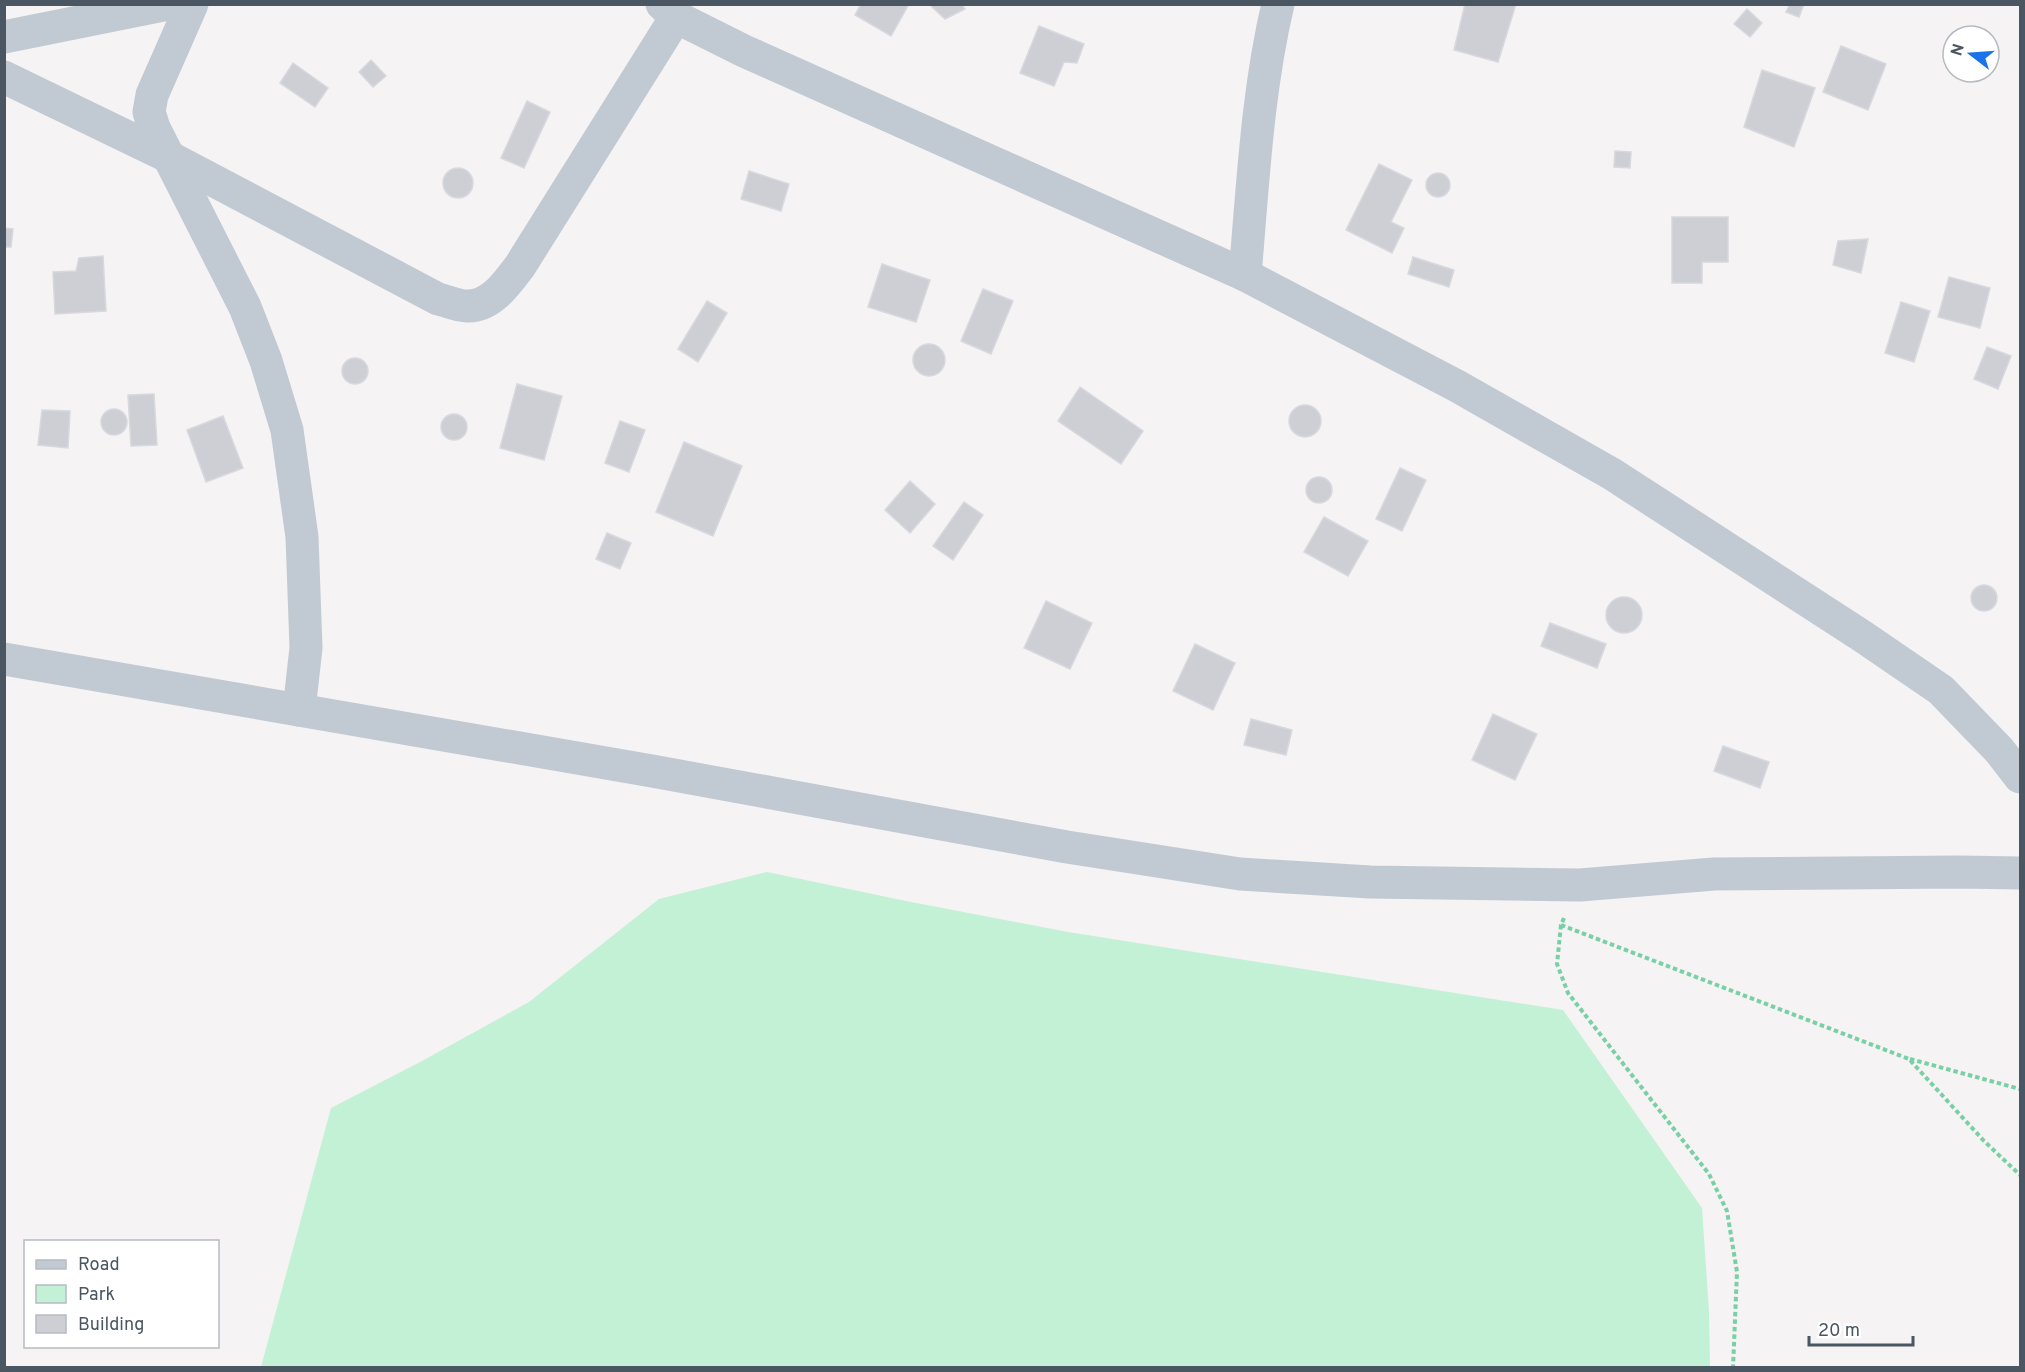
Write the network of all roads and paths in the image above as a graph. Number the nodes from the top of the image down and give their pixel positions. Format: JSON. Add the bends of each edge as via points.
{"nodes":[{"id":1,"x":168,"y":4,"type":"edge"},
{"id":2,"x":192,"y":4,"type":"edge"},
{"id":3,"x":1278,"y":4,"type":"edge"},
{"id":4,"x":4,"y":9,"type":"edge"},
{"id":5,"x":669,"y":11,"type":"edge"},
{"id":6,"x":19,"y":35,"type":"edge"},
{"id":7,"x":4,"y":77,"type":"edge"},
{"id":8,"x":169,"y":157,"type":"junction"},
{"id":9,"x":1245,"y":275,"type":"junction"},
{"id":10,"x":4,"y":659,"type":"edge"},
{"id":11,"x":298,"y":710,"type":"junction"},
{"id":12,"x":2020,"y":777,"type":"edge"},
{"id":13,"x":2020,"y":873,"type":"edge"},
{"id":14,"x":1580,"y":885,"type":"junction"},
{"id":15,"x":1561,"y":925,"type":"junction"},
{"id":16,"x":1909,"y":1059,"type":"junction"},
{"id":17,"x":2020,"y":1089,"type":"edge"},
{"id":18,"x":2020,"y":1175,"type":"edge"},
{"id":19,"x":1733,"y":1368,"type":"edge"}],
"edges":[{"from":1,"to":6,"type":"street"},
{"from":2,"to":8,"type":"street","via":[[152,95],[149,112]]},
{"from":3,"to":9,"type":"street","via":[[1258,121]]},
{"from":4,"to":6,"type":"street"},
{"from":5,"to":8,"type":"street","via":[[520,266],[485,303],[467,306],[438,299]]},
{"from":5,"to":9,"type":"street","via":[[744,51]]},
{"from":7,"to":8,"type":"street"},
{"from":8,"to":11,"type":"street","via":[[245,307],[287,430],[302,537],[306,648]]},
{"from":9,"to":12,"type":"street","via":[[1612,474],[1941,690]]},
{"from":10,"to":11,"type":"street"},
{"from":11,"to":14,"type":"street","via":[[1240,874],[1370,882]]},
{"from":13,"to":14,"type":"street","via":[[1714,874]]},
{"from":14,"to":15,"type":"path"},
{"from":15,"to":16,"type":"path"},
{"from":15,"to":19,"type":"path","via":[[1557,964],[1568,993],[1709,1174],[1727,1211],[1737,1272]]},
{"from":16,"to":17,"type":"path"},
{"from":16,"to":18,"type":"path"}]}
